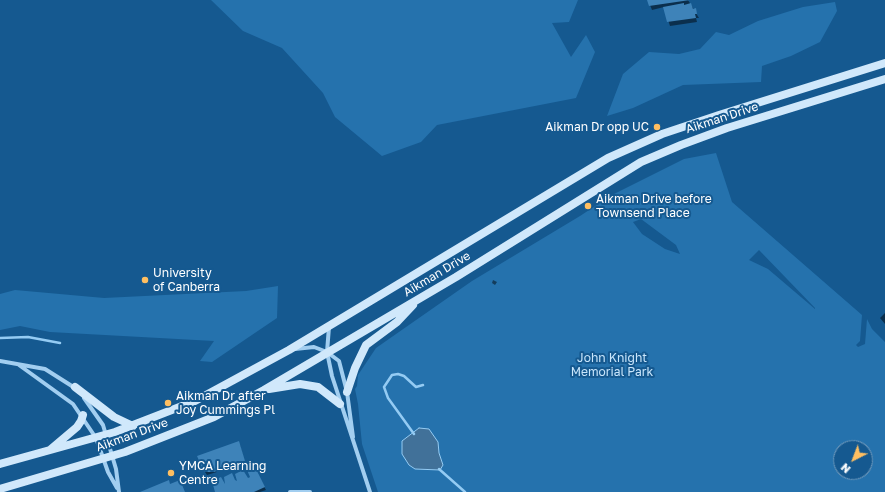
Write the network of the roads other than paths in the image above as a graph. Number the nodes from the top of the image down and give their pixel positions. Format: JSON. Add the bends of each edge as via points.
{"nodes":[{"id":1,"x":885,"y":63,"type":"edge"},
{"id":2,"x":885,"y":80,"type":"edge"},
{"id":3,"x":419,"y":298,"type":"junction"},
{"id":4,"x":329,"y":326,"type":"junction"},
{"id":5,"x":289,"y":350,"type":"junction"},
{"id":6,"x":327,"y":352,"type":"junction"},
{"id":7,"x":0,"y":361,"type":"edge"},
{"id":8,"x":17,"y":364,"type":"junction"},
{"id":9,"x":75,"y":387,"type":"junction"},
{"id":10,"x":264,"y":390,"type":"junction"},
{"id":11,"x":348,"y":392,"type":"junction"},
{"id":12,"x":340,"y":404,"type":"junction"},
{"id":13,"x":83,"y":415,"type":"junction"},
{"id":14,"x":133,"y":426,"type":"junction"},
{"id":15,"x":106,"y":435,"type":"junction"},
{"id":16,"x":96,"y":438,"type":"junction"},
{"id":17,"x":354,"y":445,"type":"junction"},
{"id":18,"x":49,"y":451,"type":"junction"},
{"id":19,"x":112,"y":456,"type":"junction"},
{"id":20,"x":103,"y":459,"type":"junction"},
{"id":21,"x":0,"y":464,"type":"edge"},
{"id":22,"x":0,"y":489,"type":"edge"},
{"id":23,"x":120,"y":492,"type":"edge"},
{"id":24,"x":290,"y":492,"type":"edge"},
{"id":25,"x":310,"y":492,"type":"edge"},
{"id":26,"x":370,"y":492,"type":"edge"}],
"edges":[{"from":1,"to":4,"type":"main road","name":"Aikman Drive","via":[[719,114],[662,134],[596,163]]},
{"from":2,"to":3,"type":"main road","name":"Aikman Drive","via":[[680,145],[641,162]]},
{"from":3,"to":6,"type":"main road","name":"Aikman Drive"},
{"from":3,"to":11,"type":"main road","via":[[397,322],[366,345],[355,368]]},
{"from":4,"to":5,"type":"main road","name":"Aikman Drive"},
{"from":4,"to":6,"type":"street"},
{"from":5,"to":6,"type":"street","via":[[314,347]]},
{"from":5,"to":14,"type":"main road","name":"Aikman Drive","via":[[195,400]]},
{"from":6,"to":10,"type":"main road","name":"Aikman Drive"},
{"from":6,"to":11,"type":"street","via":[[339,361]]},
{"from":6,"to":12,"type":"street"},
{"from":7,"to":8,"type":"street"},
{"from":8,"to":9,"type":"street","via":[[46,369]]},
{"from":8,"to":13,"type":"street","via":[[73,404]]},
{"from":9,"to":14,"type":"main road","via":[[114,417]]},
{"from":9,"to":15,"type":"street","via":[[98,416]]},
{"from":10,"to":12,"type":"main road","via":[[300,384],[318,387]]},
{"from":10,"to":19,"type":"main road","name":"Aikman Drive","via":[[214,417]]},
{"from":11,"to":17,"type":"street"},
{"from":12,"to":17,"type":"street"},
{"from":13,"to":16,"type":"street"},
{"from":13,"to":18,"type":"main road","via":[[77,427]]},
{"from":14,"to":15,"type":"main road","name":"Aikman Drive"},
{"from":15,"to":16,"type":"main road","name":"Aikman Drive"},
{"from":15,"to":19,"type":"street"},
{"from":16,"to":18,"type":"main road","name":"Aikman Drive"},
{"from":16,"to":20,"type":"street"},
{"from":17,"to":26,"type":"street"},
{"from":18,"to":21,"type":"main road","name":"Aikman Drive"},
{"from":19,"to":20,"type":"main road","name":"Aikman Drive"},
{"from":19,"to":23,"type":"street"},
{"from":20,"to":22,"type":"main road","name":"Aikman Drive"},
{"from":20,"to":23,"type":"street"},
{"from":24,"to":25,"type":"street"}]}
